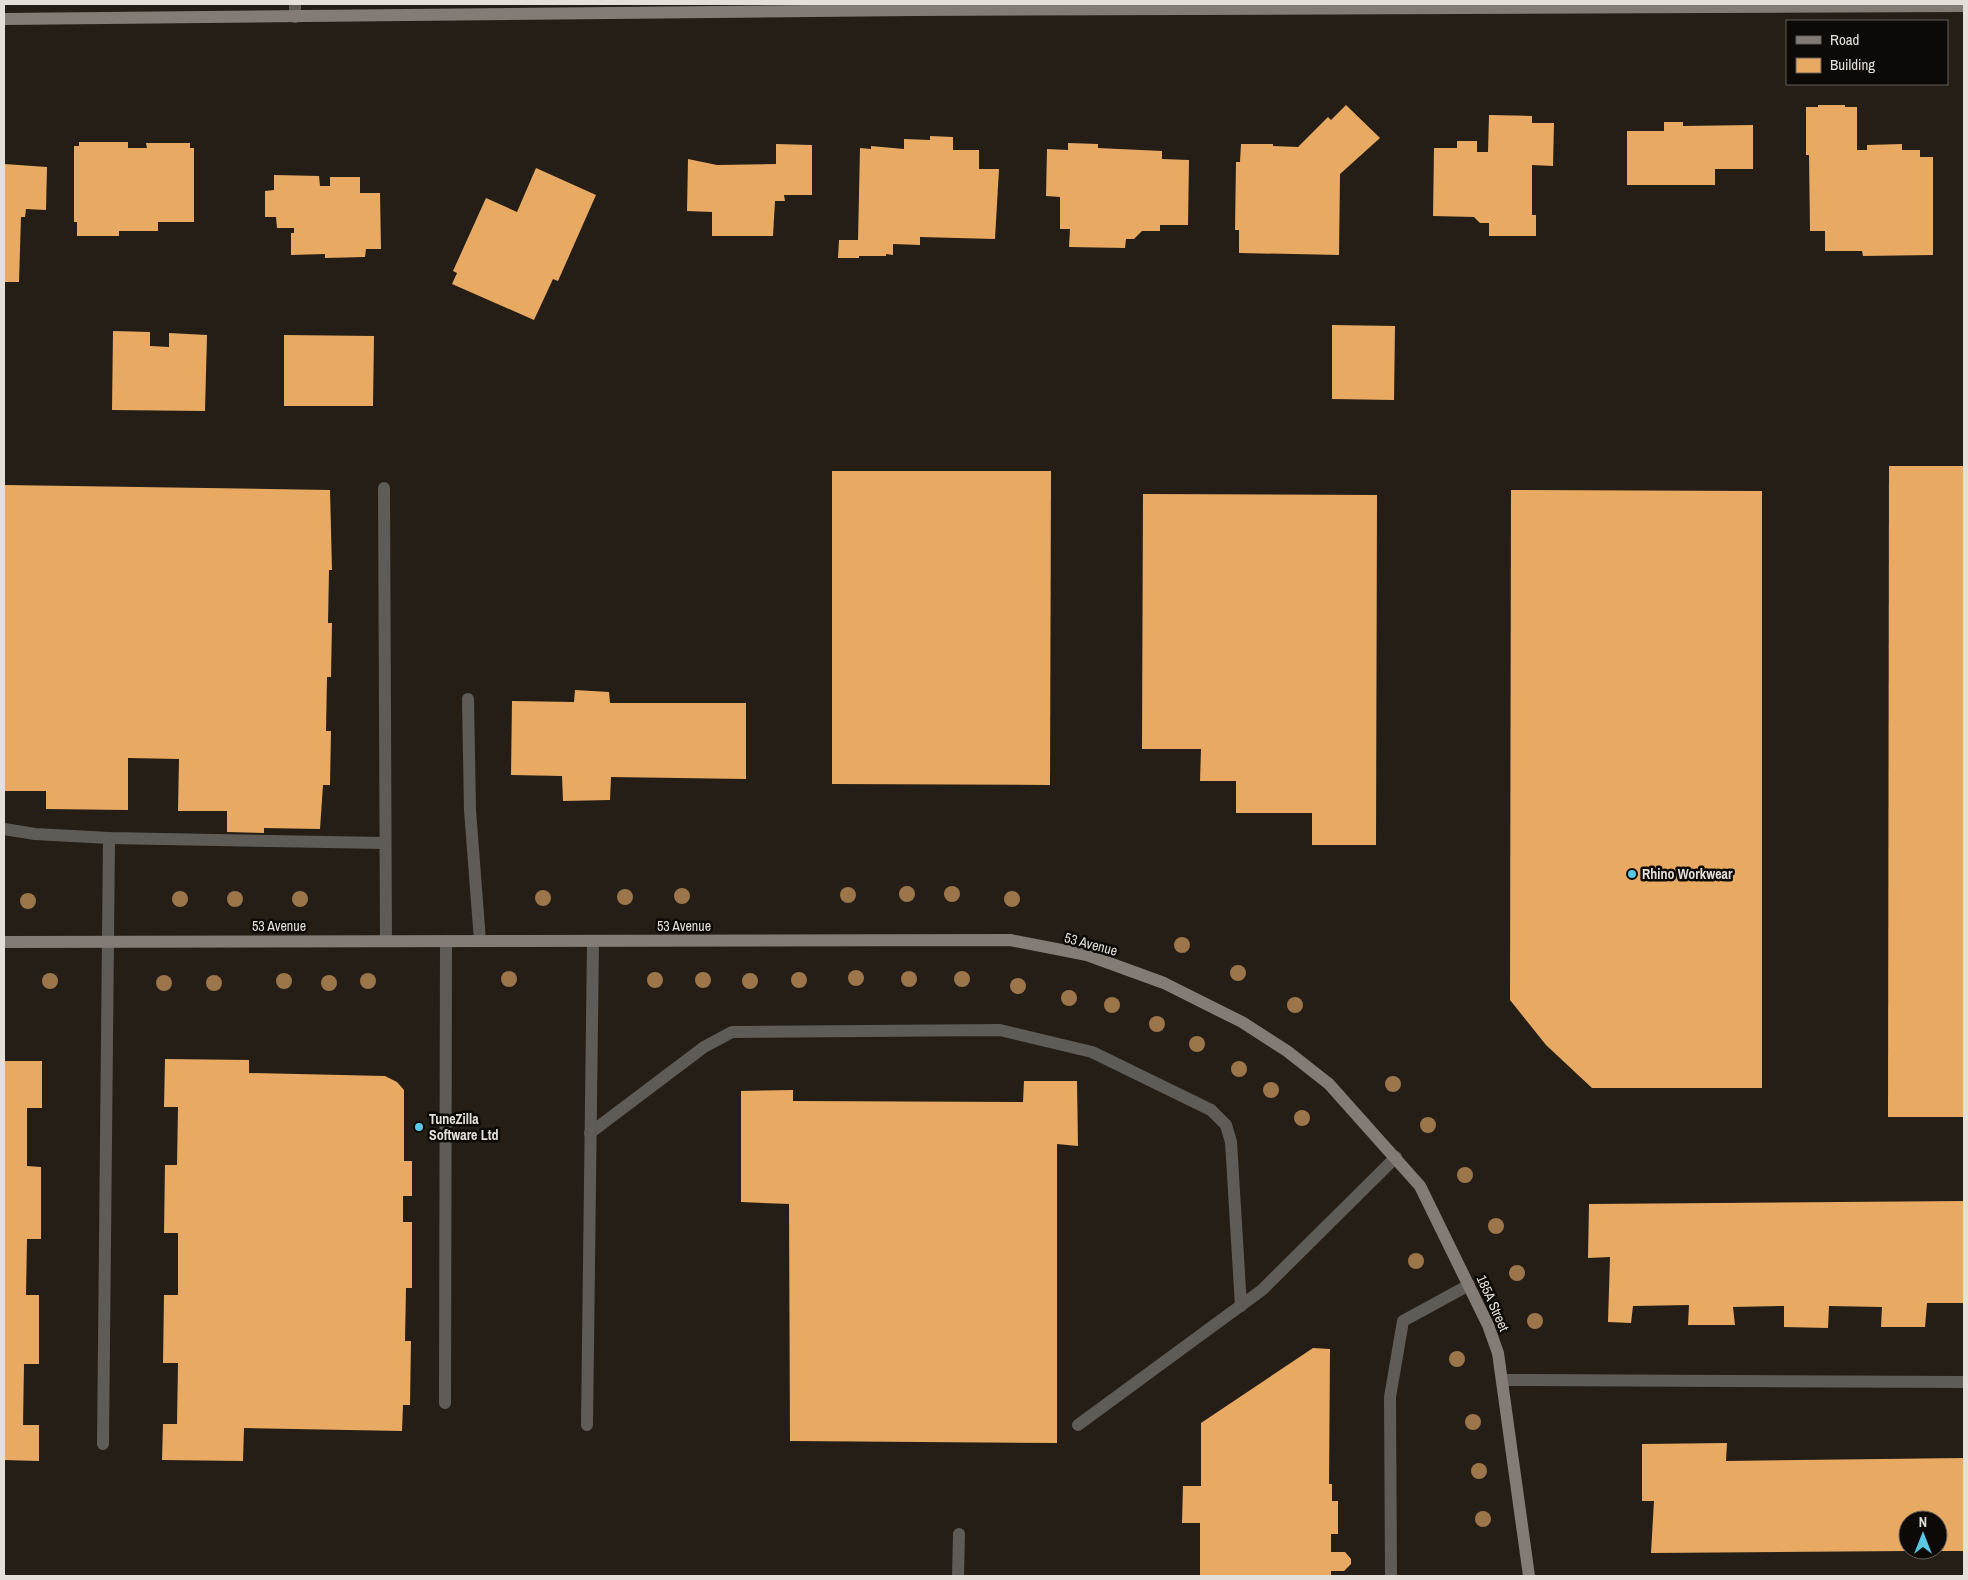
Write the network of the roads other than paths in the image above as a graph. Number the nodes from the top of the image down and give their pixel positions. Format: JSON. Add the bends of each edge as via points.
{"nodes":[{"id":1,"x":1964,"y":6,"type":"edge"},
{"id":2,"x":915,"y":7,"type":"edge"},
{"id":3,"x":295,"y":10,"type":"edge"},
{"id":4,"x":4,"y":19,"type":"edge"},
{"id":5,"x":384,"y":488,"type":"dead end"},
{"id":6,"x":468,"y":699,"type":"dead end"},
{"id":7,"x":4,"y":829,"type":"edge"},
{"id":8,"x":109,"y":838,"type":"junction"},
{"id":9,"x":384,"y":843,"type":"junction"},
{"id":10,"x":386,"y":941,"type":"junction"},
{"id":11,"x":446,"y":941,"type":"junction"},
{"id":12,"x":480,"y":941,"type":"junction"},
{"id":13,"x":593,"y":941,"type":"junction"},
{"id":14,"x":4,"y":942,"type":"edge"},
{"id":15,"x":108,"y":942,"type":"junction"},
{"id":16,"x":1329,"y":1084,"type":"joint"},
{"id":17,"x":590,"y":1133,"type":"junction"},
{"id":18,"x":1396,"y":1157,"type":"junction"},
{"id":19,"x":1468,"y":1285,"type":"junction"},
{"id":20,"x":1241,"y":1306,"type":"junction"},
{"id":21,"x":1502,"y":1380,"type":"junction"},
{"id":22,"x":1964,"y":1382,"type":"edge"},
{"id":23,"x":444,"y":1403,"type":"dead end"},
{"id":24,"x":586,"y":1425,"type":"dead end"},
{"id":25,"x":1078,"y":1425,"type":"dead end"},
{"id":26,"x":103,"y":1444,"type":"dead end"},
{"id":27,"x":959,"y":1534,"type":"dead end"},
{"id":28,"x":958,"y":1576,"type":"edge"},
{"id":29,"x":1391,"y":1576,"type":"edge"},
{"id":30,"x":1529,"y":1576,"type":"edge"}],
"edges":[{"from":1,"to":2,"type":"street"},
{"from":2,"to":3,"type":"street"},
{"from":3,"to":4,"type":"street"},
{"from":5,"to":9,"type":"lane"},
{"from":6,"to":12,"type":"lane","via":[[470,810]]},
{"from":7,"to":8,"type":"lane"},
{"from":8,"to":9,"type":"lane"},
{"from":8,"to":15,"type":"lane"},
{"from":9,"to":10,"type":"lane"},
{"from":10,"to":11,"type":"street","name":"53 Avenue"},
{"from":10,"to":15,"type":"street","name":"53 Avenue"},
{"from":11,"to":12,"type":"street","name":"53 Avenue"},
{"from":11,"to":23,"type":"lane"},
{"from":12,"to":13,"type":"street","name":"53 Avenue"},
{"from":13,"to":16,"type":"street","name":"53 Avenue","via":[[1010,940],[1087,955],[1164,983],[1242,1022],[1287,1050]]},
{"from":13,"to":17,"type":"lane"},
{"from":14,"to":15,"type":"street","name":"53 Avenue"},
{"from":15,"to":26,"type":"lane"},
{"from":16,"to":18,"type":"street","name":"185A Street"},
{"from":17,"to":20,"type":"lane","via":[[704,1047],[732,1032],[1000,1030],[1092,1052],[1212,1110],[1226,1125],[1231,1142]]},
{"from":17,"to":24,"type":"lane"},
{"from":18,"to":19,"type":"street","name":"185A Street","via":[[1420,1186]]},
{"from":18,"to":20,"type":"lane","via":[[1262,1290]]},
{"from":19,"to":21,"type":"street","name":"185A Street","via":[[1488,1325],[1498,1353]]},
{"from":19,"to":29,"type":"lane","via":[[1403,1321],[1390,1397]]},
{"from":20,"to":25,"type":"lane"},
{"from":21,"to":22,"type":"lane"},
{"from":21,"to":30,"type":"street","name":"185A Street"},
{"from":27,"to":28,"type":"lane"}]}
